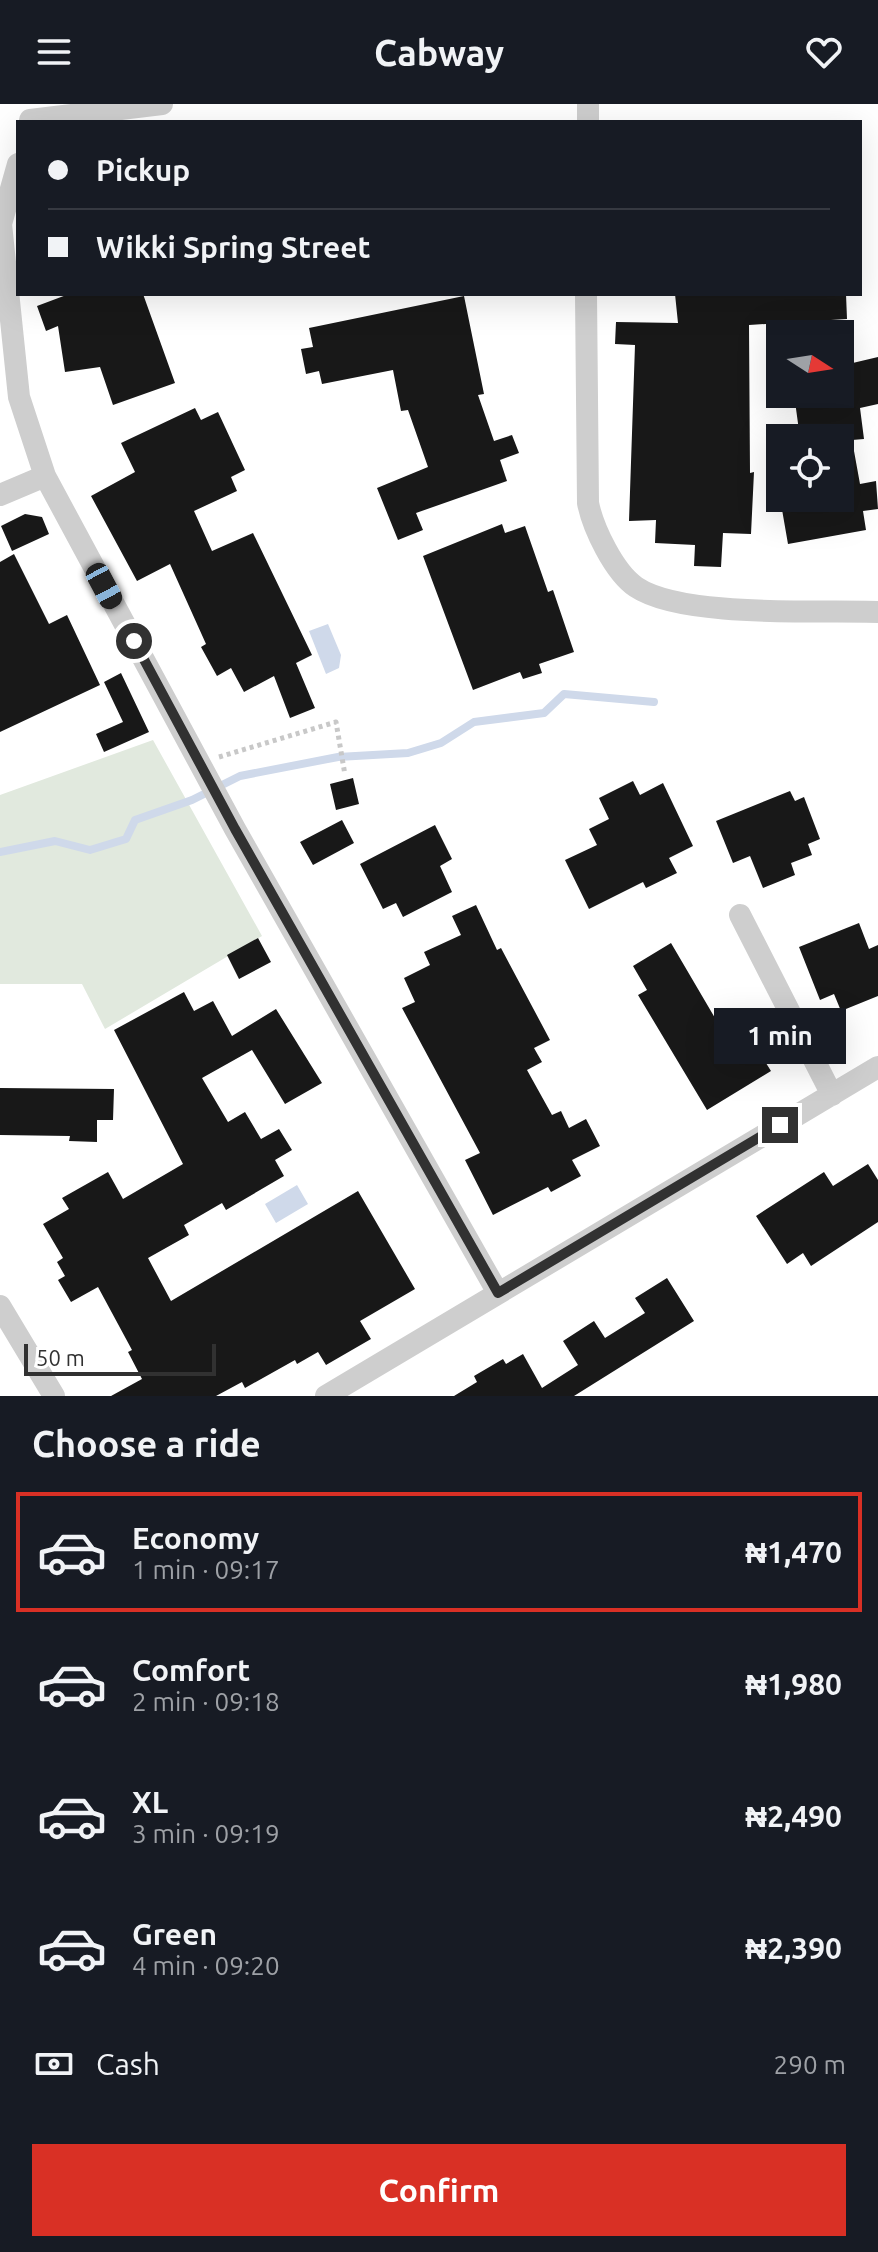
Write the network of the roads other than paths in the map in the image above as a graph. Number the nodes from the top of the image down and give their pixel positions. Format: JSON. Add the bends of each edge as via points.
{"nodes":[{"id":1,"x":162,"y":104,"type":"edge"},
{"id":2,"x":32,"y":115,"type":"edge"},
{"id":3,"x":16,"y":171,"type":"edge"},
{"id":4,"x":586,"y":296,"type":"edge"},
{"id":5,"x":45,"y":476,"type":"junction"},
{"id":6,"x":0,"y":495,"type":"edge"},
{"id":7,"x":878,"y":612,"type":"edge"},
{"id":8,"x":740,"y":915,"type":"dead end"},
{"id":9,"x":878,"y":1067,"type":"edge"},
{"id":10,"x":832,"y":1095,"type":"junction"},
{"id":11,"x":498,"y":1293,"type":"junction"},
{"id":12,"x":0,"y":1306,"type":"edge"},
{"id":13,"x":54,"y":1396,"type":"edge"},
{"id":14,"x":326,"y":1396,"type":"edge"}],
"edges":[{"from":1,"to":2,"type":"street"},
{"from":3,"to":5,"type":"street","via":[[1,224],[19,397]]},
{"from":4,"to":7,"type":"street","via":[[588,503],[593,526],[634,586],[670,602]]},
{"from":5,"to":6,"type":"street"},
{"from":5,"to":11,"type":"street","via":[[235,829]]},
{"from":8,"to":10,"type":"street"},
{"from":9,"to":10,"type":"street"},
{"from":10,"to":11,"type":"street"},
{"from":11,"to":14,"type":"street"},
{"from":12,"to":13,"type":"street"}]}
